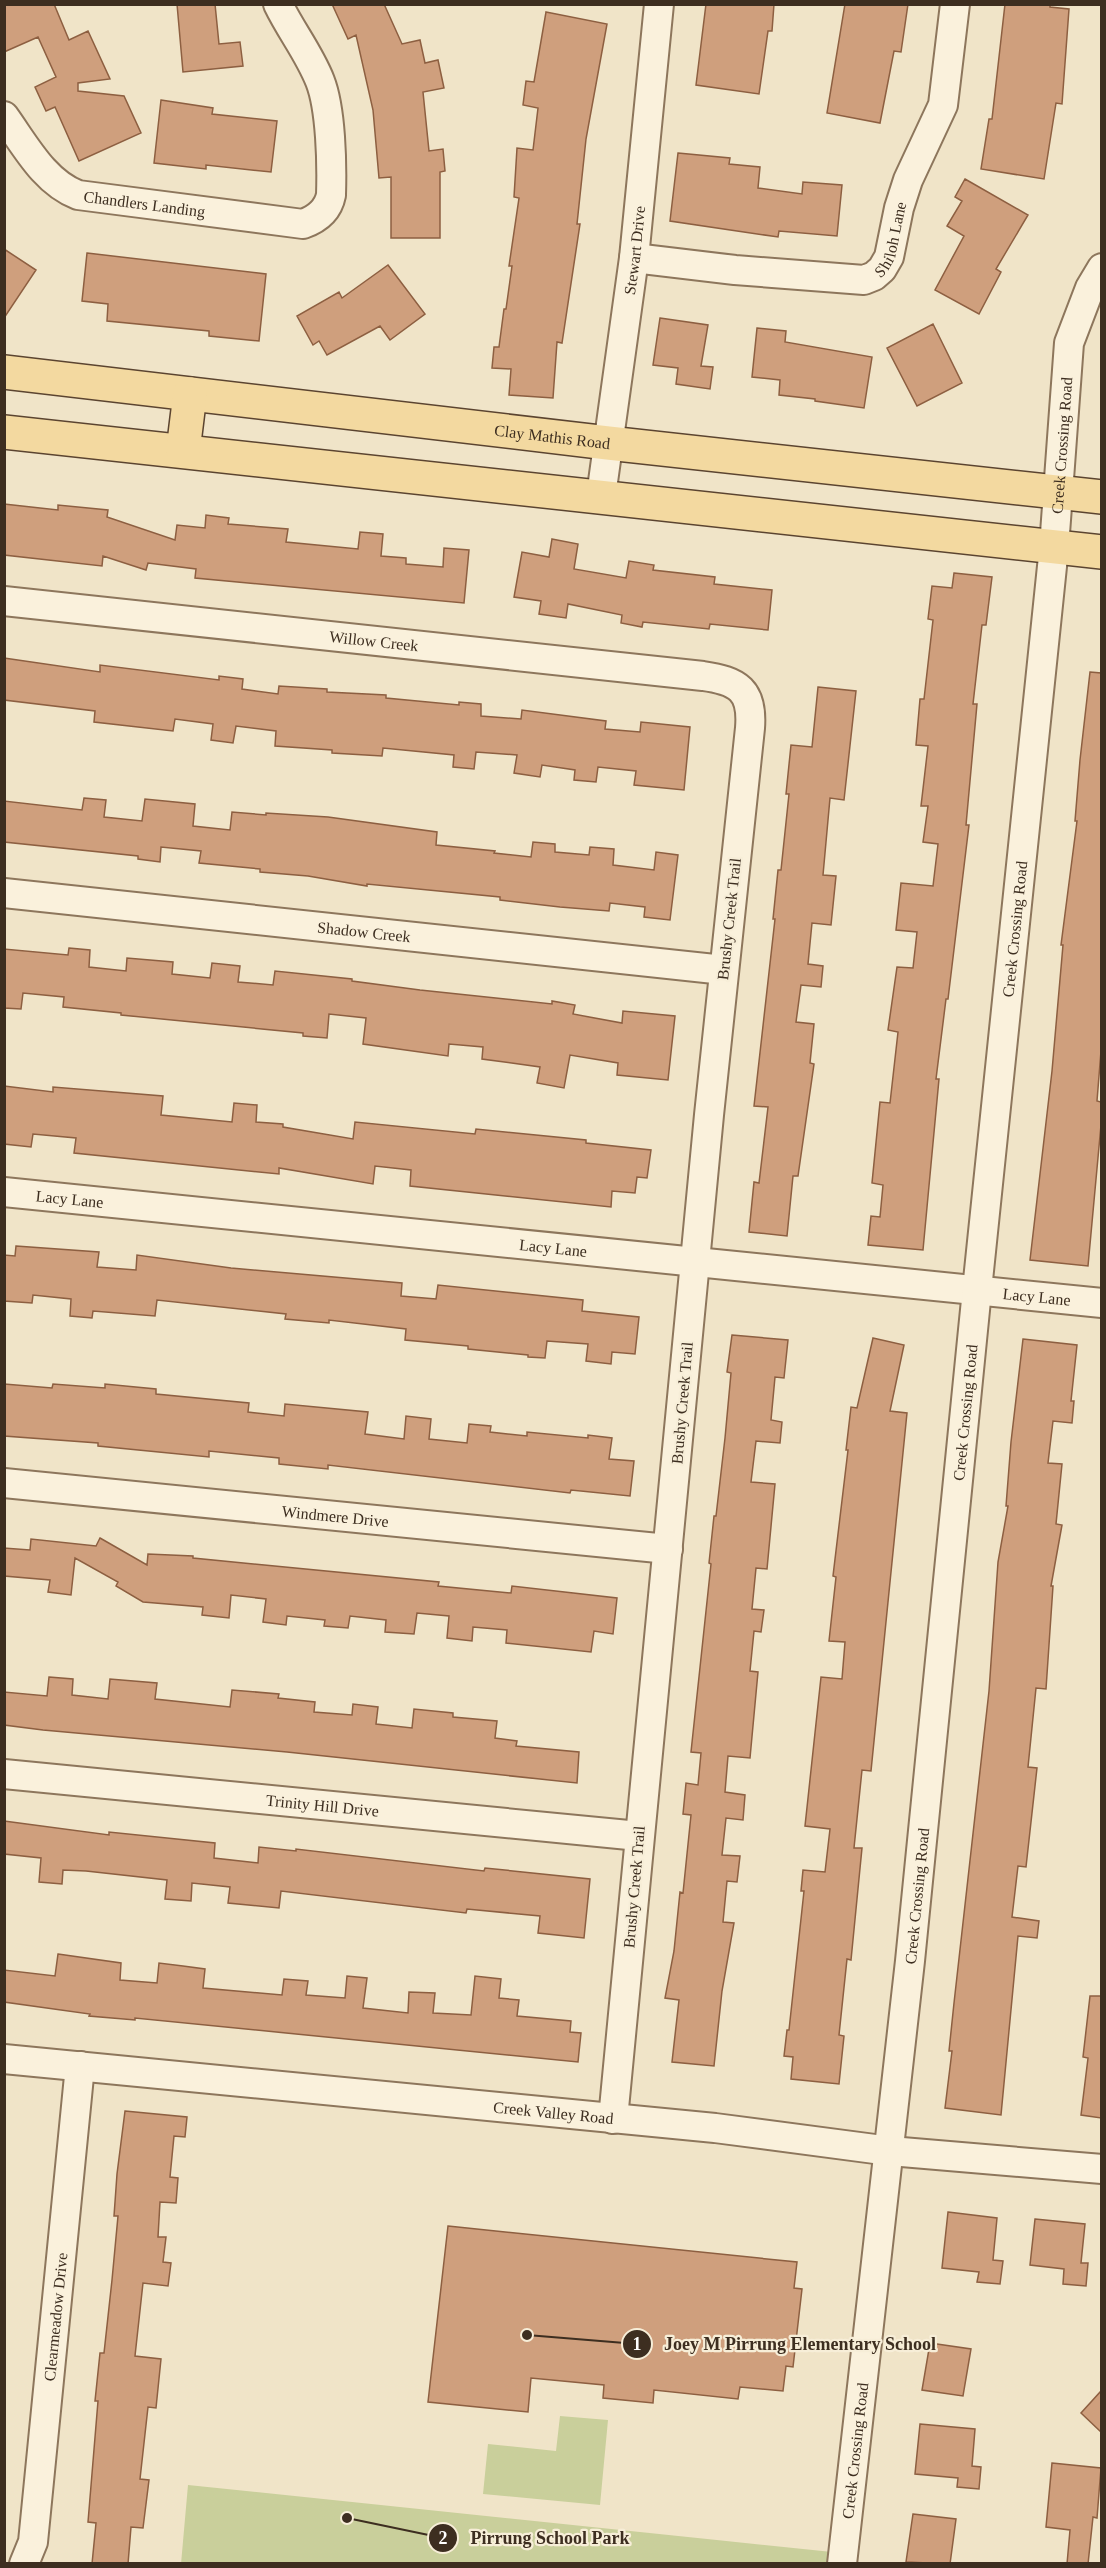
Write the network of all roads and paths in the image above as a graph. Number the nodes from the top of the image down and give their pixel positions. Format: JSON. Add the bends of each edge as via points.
{"nodes":[{"id":1,"x":278,"y":4,"type":"edge"},
{"id":2,"x":659,"y":4,"type":"edge"},
{"id":3,"x":955,"y":4,"type":"edge"},
{"id":4,"x":4,"y":116,"type":"edge"},
{"id":5,"x":634,"y":258,"type":"junction"},
{"id":6,"x":1101,"y":268,"type":"edge"},
{"id":7,"x":4,"y":372,"type":"edge"},
{"id":8,"x":190,"y":394,"type":"junction"},
{"id":9,"x":4,"y":432,"type":"edge"},
{"id":10,"x":608,"y":443,"type":"junction"},
{"id":11,"x":183,"y":451,"type":"junction"},
{"id":12,"x":1057,"y":492,"type":"junction"},
{"id":13,"x":601,"y":496,"type":"junction"},
{"id":14,"x":1101,"y":496,"type":"edge"},
{"id":15,"x":1054,"y":547,"type":"junction"},
{"id":16,"x":1101,"y":552,"type":"edge"},
{"id":17,"x":4,"y":601,"type":"edge"},
{"id":18,"x":741,"y":690,"type":"joint"},
{"id":19,"x":4,"y":893,"type":"edge"},
{"id":20,"x":724,"y":970,"type":"junction"},
{"id":21,"x":4,"y":1192,"type":"edge"},
{"id":22,"x":695,"y":1261,"type":"junction"},
{"id":23,"x":977,"y":1290,"type":"junction"},
{"id":24,"x":1101,"y":1303,"type":"edge"},
{"id":25,"x":4,"y":1483,"type":"edge"},
{"id":26,"x":668,"y":1549,"type":"junction"},
{"id":27,"x":4,"y":1774,"type":"edge"},
{"id":28,"x":639,"y":1836,"type":"junction"},
{"id":29,"x":4,"y":2059,"type":"edge"},
{"id":30,"x":80,"y":2066,"type":"junction"},
{"id":31,"x":613,"y":2119,"type":"junction"},
{"id":32,"x":890,"y":2151,"type":"junction"},
{"id":33,"x":1101,"y":2169,"type":"edge"},
{"id":34,"x":24,"y":2564,"type":"edge"},
{"id":35,"x":842,"y":2564,"type":"edge"}],
"edges":[{"from":1,"to":4,"type":"street","name":"Chandlers Landing","via":[[310,59],[327,108],[330,203],[319,216],[303,224],[78,195],[62,189],[50,178]]},
{"from":2,"to":5,"type":"street","name":"Stewart Drive"},
{"from":3,"to":5,"type":"street","name":"Shiloh Lane","via":[[943,105],[908,180],[889,257],[874,276],[864,280]]},
{"from":5,"to":10,"type":"street","name":"Stewart Drive"},
{"from":6,"to":12,"type":"street","name":"Creek Crossing Road","via":[[1069,344]]},
{"from":7,"to":8,"type":"main road","name":"Clay Mathis Road"},
{"from":8,"to":10,"type":"main road","name":"Clay Mathis Road"},
{"from":8,"to":11,"type":"main road"},
{"from":9,"to":11,"type":"main road"},
{"from":10,"to":12,"type":"main road","name":"Clay Mathis Road"},
{"from":10,"to":13,"type":"street","name":"Stewart Drive"},
{"from":11,"to":13,"type":"main road"},
{"from":12,"to":14,"type":"main road","name":"Clay Mathis Road"},
{"from":12,"to":15,"type":"street","name":"Creek Crossing Road"},
{"from":13,"to":15,"type":"main road"},
{"from":15,"to":16,"type":"main road"},
{"from":15,"to":23,"type":"street","name":"Creek Crossing Road"},
{"from":17,"to":18,"type":"street","name":"Willow Creek","via":[[703,676],[722,679]]},
{"from":18,"to":20,"type":"street","name":"Brushy Creek Trail","via":[[751,713]]},
{"from":19,"to":20,"type":"street","name":"Shadow Creek"},
{"from":20,"to":22,"type":"street","name":"Brushy Creek Trail"},
{"from":21,"to":22,"type":"street","name":"Lacy Lane"},
{"from":22,"to":23,"type":"street","name":"Lacy Lane"},
{"from":22,"to":26,"type":"street","name":"Brushy Creek Trail"},
{"from":23,"to":24,"type":"street","name":"Lacy Lane"},
{"from":23,"to":32,"type":"street","name":"Creek Crossing Road"},
{"from":25,"to":26,"type":"street","name":"Windmere Drive"},
{"from":26,"to":28,"type":"street","name":"Brushy Creek Trail"},
{"from":27,"to":28,"type":"street","name":"Trinity Hill Drive"},
{"from":28,"to":31,"type":"street","name":"Brushy Creek Trail"},
{"from":29,"to":30,"type":"street","name":"Creek Valley Road"},
{"from":30,"to":31,"type":"street","name":"Creek Valley Road"},
{"from":30,"to":34,"type":"street","name":"Clearmeadow Drive","via":[[33,2542]]},
{"from":31,"to":32,"type":"street","name":"Creek Valley Road"},
{"from":32,"to":33,"type":"street","name":"Creek Valley Road"},
{"from":32,"to":35,"type":"street","name":"Creek Crossing Road"}]}
